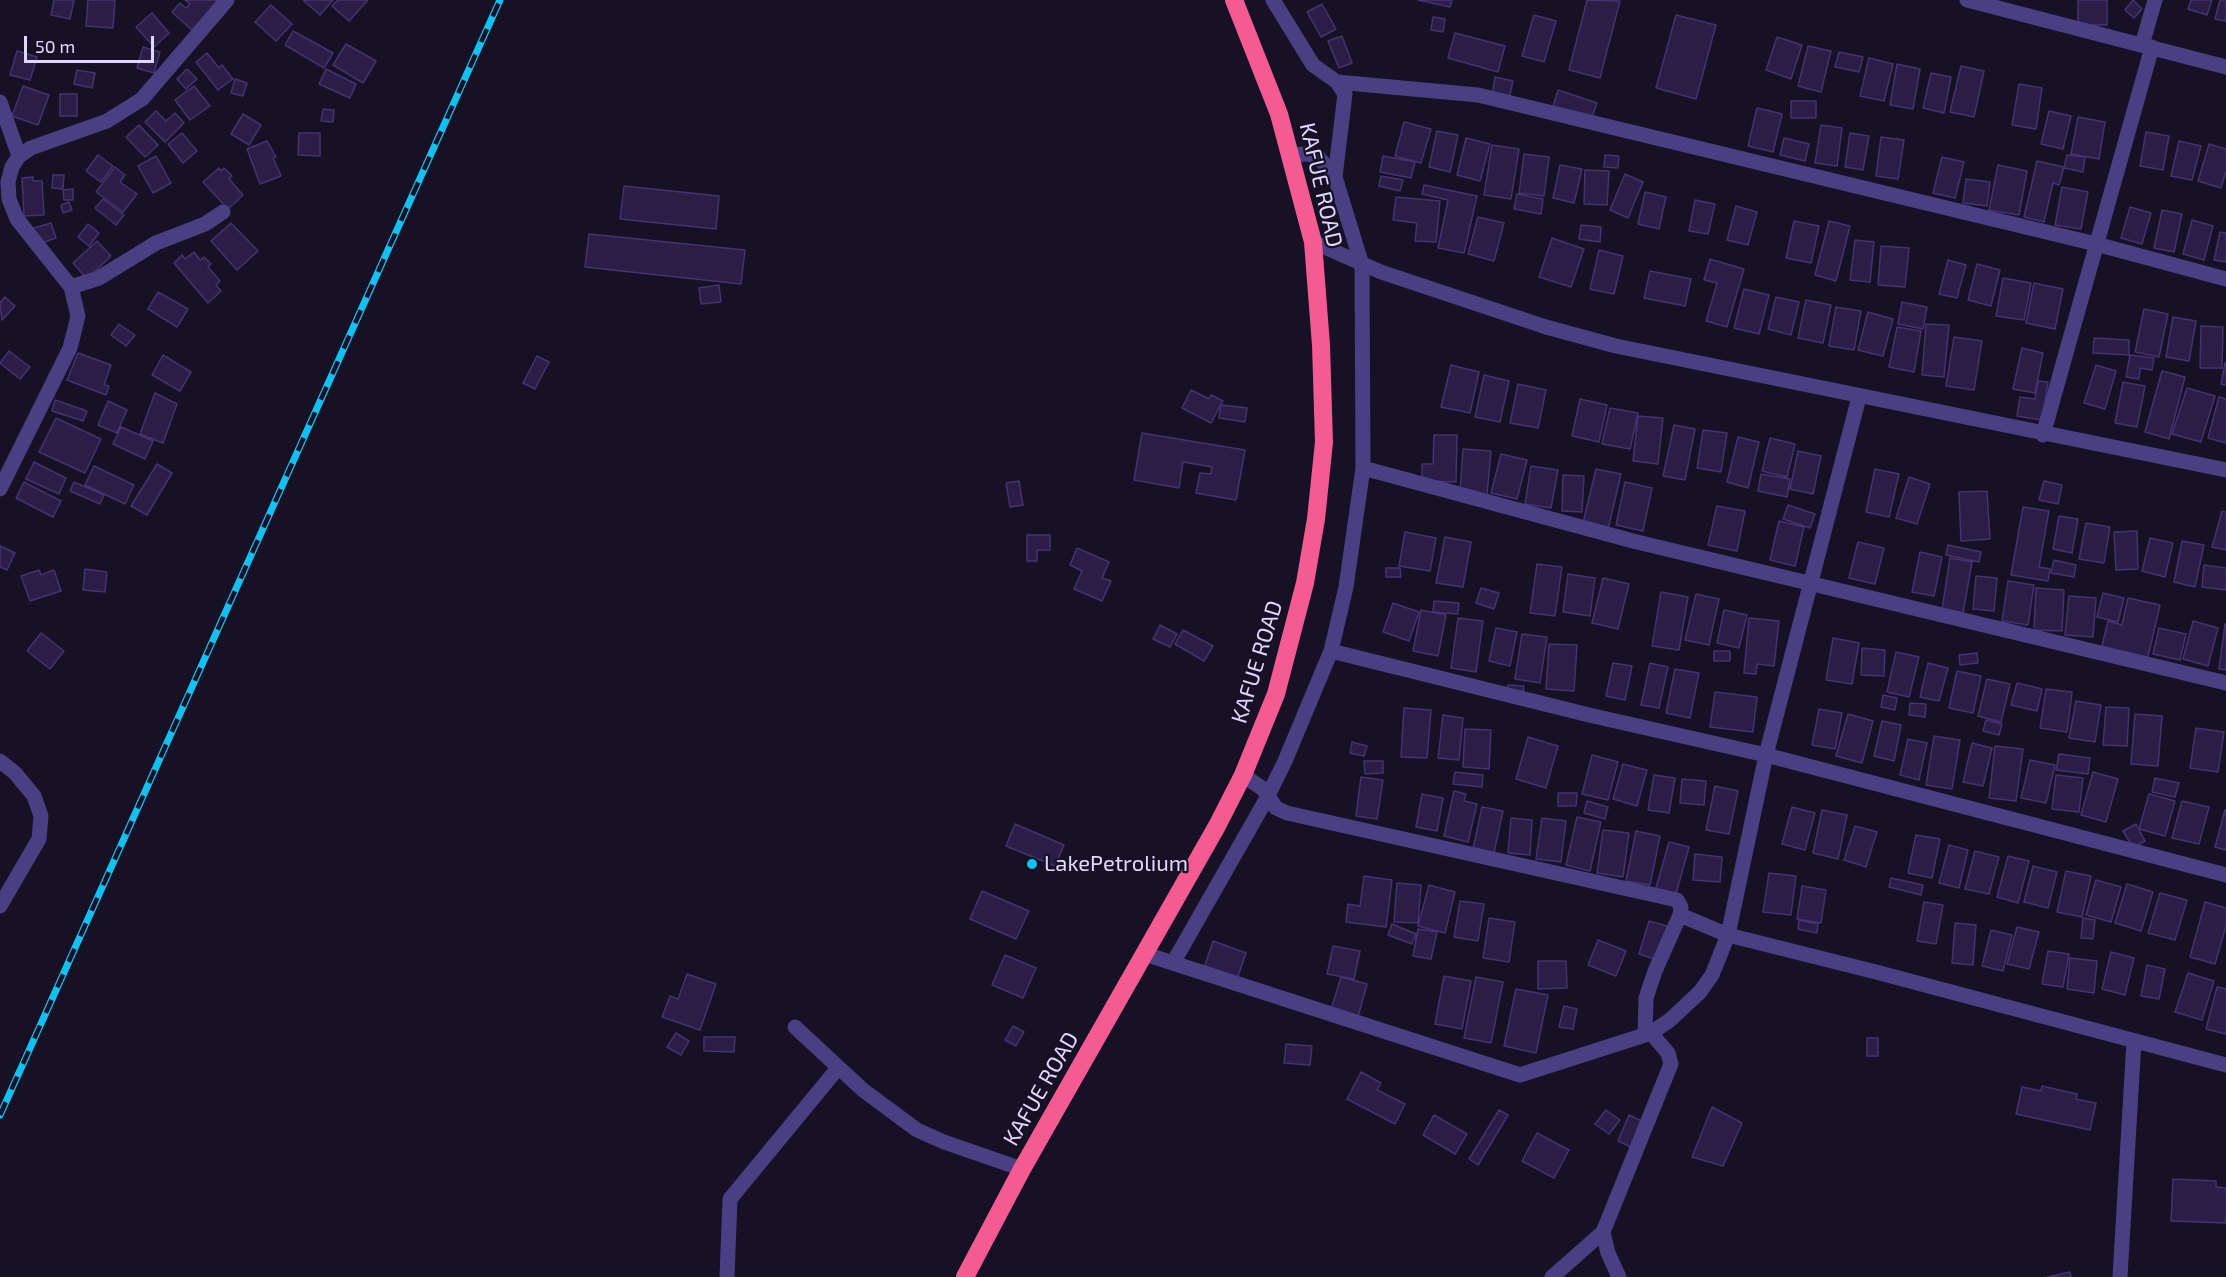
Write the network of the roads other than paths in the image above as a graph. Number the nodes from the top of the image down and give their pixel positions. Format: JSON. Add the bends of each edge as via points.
{"nodes":[{"id":1,"x":227,"y":0,"type":"edge"},
{"id":2,"x":1234,"y":0,"type":"edge"},
{"id":3,"x":1273,"y":0,"type":"edge"},
{"id":4,"x":1967,"y":0,"type":"edge"},
{"id":5,"x":2155,"y":0,"type":"edge"},
{"id":6,"x":2147,"y":46,"type":"junction"},
{"id":7,"x":2226,"y":66,"type":"edge"},
{"id":8,"x":1337,"y":82,"type":"junction"},
{"id":9,"x":0,"y":102,"type":"edge"},
{"id":10,"x":1291,"y":155,"type":"junction"},
{"id":11,"x":19,"y":156,"type":"junction"},
{"id":12,"x":1335,"y":177,"type":"junction"},
{"id":13,"x":223,"y":212,"type":"dead end"},
{"id":14,"x":1313,"y":242,"type":"junction"},
{"id":15,"x":2096,"y":244,"type":"junction"},
{"id":16,"x":1362,"y":265,"type":"junction"},
{"id":17,"x":2226,"y":279,"type":"edge"},
{"id":18,"x":71,"y":287,"type":"junction"},
{"id":19,"x":1859,"y":397,"type":"junction"},
{"id":20,"x":2043,"y":435,"type":"junction"},
{"id":21,"x":1363,"y":468,"type":"junction"},
{"id":22,"x":2226,"y":470,"type":"edge"},
{"id":23,"x":0,"y":489,"type":"edge"},
{"id":24,"x":1812,"y":584,"type":"junction"},
{"id":25,"x":1331,"y":651,"type":"junction"},
{"id":26,"x":2226,"y":682,"type":"edge"},
{"id":27,"x":1766,"y":755,"type":"junction"},
{"id":28,"x":0,"y":761,"type":"edge"},
{"id":29,"x":1243,"y":775,"type":"junction"},
{"id":30,"x":1268,"y":798,"type":"junction"},
{"id":31,"x":2226,"y":875,"type":"edge"},
{"id":32,"x":0,"y":906,"type":"edge"},
{"id":33,"x":1680,"y":915,"type":"junction"},
{"id":34,"x":1728,"y":935,"type":"junction"},
{"id":35,"x":1145,"y":954,"type":"junction"},
{"id":36,"x":1173,"y":963,"type":"junction"},
{"id":37,"x":795,"y":1027,"type":"dead end"},
{"id":38,"x":1648,"y":1034,"type":"junction"},
{"id":39,"x":2134,"y":1041,"type":"junction"},
{"id":40,"x":2226,"y":1065,"type":"edge"},
{"id":41,"x":838,"y":1068,"type":"junction"},
{"id":42,"x":1022,"y":1169,"type":"junction"},
{"id":43,"x":1603,"y":1232,"type":"junction"},
{"id":44,"x":727,"y":1277,"type":"edge"},
{"id":45,"x":964,"y":1277,"type":"edge"},
{"id":46,"x":1552,"y":1277,"type":"edge"},
{"id":47,"x":1619,"y":1277,"type":"edge"},
{"id":48,"x":2120,"y":1277,"type":"edge"}],
"edges":[{"from":1,"to":11,"type":"street","via":[[156,85],[126,112]]},
{"from":2,"to":10,"type":"highway","name":"KAFUE ROAD","via":[[1266,76]]},
{"from":3,"to":8,"type":"street","via":[[1313,65]]},
{"from":4,"to":6,"type":"street"},
{"from":5,"to":6,"type":"street"},
{"from":6,"to":7,"type":"street"},
{"from":6,"to":15,"type":"street"},
{"from":8,"to":12,"type":"street","via":[[1345,94]]},
{"from":8,"to":15,"type":"street","via":[[1478,94]]},
{"from":9,"to":11,"type":"street"},
{"from":10,"to":12,"type":"street","via":[[1319,158]]},
{"from":10,"to":14,"type":"highway","name":"KAFUE ROAD"},
{"from":11,"to":18,"type":"street","via":[[8,182],[9,199],[17,219]]},
{"from":12,"to":16,"type":"street"},
{"from":13,"to":18,"type":"street","via":[[205,224],[156,243],[99,278]]},
{"from":14,"to":16,"type":"street"},
{"from":14,"to":29,"type":"highway","name":"KAFUE ROAD","via":[[1324,407],[1316,519],[1290,647],[1276,694]]},
{"from":15,"to":17,"type":"street"},
{"from":15,"to":20,"type":"street"},
{"from":16,"to":19,"type":"street","via":[[1546,327],[1616,346]]},
{"from":16,"to":21,"type":"street"},
{"from":18,"to":23,"type":"street","via":[[78,316],[75,333]]},
{"from":19,"to":20,"type":"street"},
{"from":19,"to":24,"type":"street"},
{"from":20,"to":22,"type":"street"},
{"from":21,"to":24,"type":"street","via":[[1633,541]]},
{"from":21,"to":25,"type":"street","via":[[1347,587]]},
{"from":24,"to":26,"type":"street"},
{"from":24,"to":27,"type":"street"},
{"from":25,"to":27,"type":"street"},
{"from":25,"to":30,"type":"street"},
{"from":27,"to":31,"type":"street"},
{"from":27,"to":34,"type":"street"},
{"from":28,"to":32,"type":"street","via":[[34,796],[41,816],[39,839]]},
{"from":29,"to":30,"type":"street","via":[[1263,789]]},
{"from":29,"to":35,"type":"highway","name":"KAFUE ROAD"},
{"from":30,"to":33,"type":"street","via":[[1287,813],[1671,897],[1681,907]]},
{"from":30,"to":36,"type":"street"},
{"from":33,"to":34,"type":"street"},
{"from":33,"to":38,"type":"street","via":[[1650,985],[1645,1013]]},
{"from":34,"to":38,"type":"street","via":[[1721,957],[1700,992]]},
{"from":34,"to":39,"type":"street"},
{"from":35,"to":36,"type":"street"},
{"from":35,"to":42,"type":"highway","name":"KAFUE ROAD"},
{"from":36,"to":38,"type":"street","via":[[1510,1074],[1528,1074]]},
{"from":37,"to":41,"type":"street"},
{"from":38,"to":43,"type":"street","via":[[1668,1053],[1671,1064]]},
{"from":39,"to":40,"type":"street"},
{"from":39,"to":48,"type":"street"},
{"from":41,"to":42,"type":"street","via":[[917,1130]]},
{"from":41,"to":44,"type":"street","via":[[730,1199]]},
{"from":42,"to":45,"type":"highway","name":"KAFUE ROAD"},
{"from":43,"to":46,"type":"street"},
{"from":43,"to":47,"type":"street"}]}
